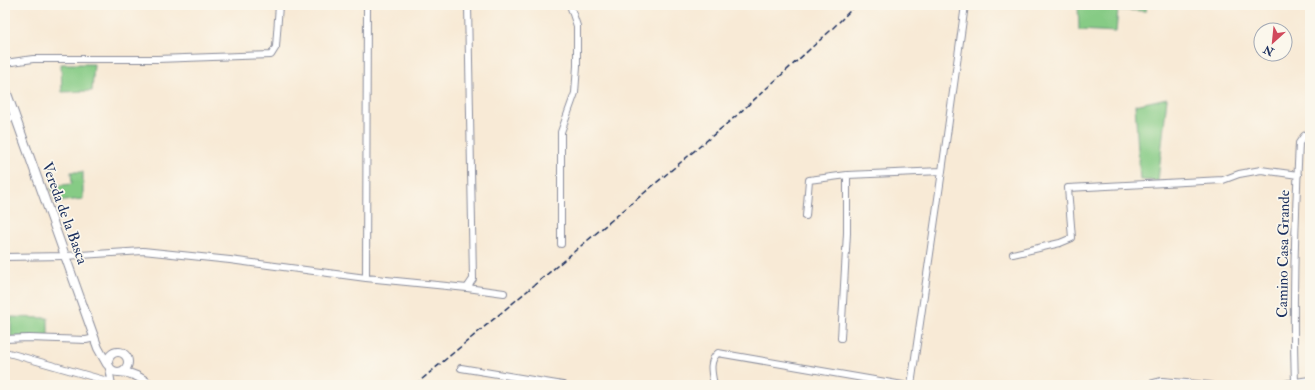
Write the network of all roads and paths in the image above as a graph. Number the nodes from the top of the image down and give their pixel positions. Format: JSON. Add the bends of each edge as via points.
{"nodes":[{"id":1,"x":279,"y":5,"type":"edge"},
{"id":2,"x":367,"y":5,"type":"edge"},
{"id":3,"x":468,"y":5,"type":"edge"},
{"id":4,"x":570,"y":5,"type":"edge"},
{"id":5,"x":965,"y":5,"type":"edge"},
{"id":6,"x":5,"y":63,"type":"edge"},
{"id":7,"x":5,"y":88,"type":"edge"},
{"id":8,"x":15,"y":116,"type":"junction"},
{"id":9,"x":5,"y":121,"type":"edge"},
{"id":10,"x":1310,"y":132,"type":"edge"},
{"id":11,"x":942,"y":171,"type":"junction"},
{"id":12,"x":847,"y":175,"type":"junction"},
{"id":13,"x":1298,"y":175,"type":"junction"},
{"id":14,"x":806,"y":216,"type":"dead end"},
{"id":15,"x":561,"y":244,"type":"dead end"},
{"id":16,"x":1013,"y":254,"type":"dead end"},
{"id":17,"x":65,"y":256,"type":"junction"},
{"id":18,"x":5,"y":257,"type":"edge"},
{"id":19,"x":366,"y":278,"type":"junction"},
{"id":20,"x":467,"y":288,"type":"junction"},
{"id":21,"x":504,"y":294,"type":"dead end"},
{"id":22,"x":95,"y":338,"type":"junction"},
{"id":23,"x":841,"y":338,"type":"dead end"},
{"id":24,"x":5,"y":339,"type":"edge"},
{"id":25,"x":98,"y":348,"type":"junction"},
{"id":26,"x":5,"y":352,"type":"edge"},
{"id":27,"x":113,"y":352,"type":"junction"},
{"id":28,"x":128,"y":362,"type":"junction"},
{"id":29,"x":108,"y":366,"type":"junction"},
{"id":30,"x":461,"y":368,"type":"dead end"},
{"id":31,"x":118,"y":372,"type":"junction"},
{"id":32,"x":138,"y":376,"type":"junction"},
{"id":33,"x":1310,"y":380,"type":"edge"},
{"id":34,"x":1295,"y":382,"type":"junction"},
{"id":35,"x":112,"y":384,"type":"edge"},
{"id":36,"x":1156,"y":384,"type":"edge"},
{"id":37,"x":151,"y":385,"type":"edge"},
{"id":38,"x":563,"y":385,"type":"edge"},
{"id":39,"x":714,"y":385,"type":"edge"},
{"id":40,"x":903,"y":385,"type":"edge"},
{"id":41,"x":911,"y":385,"type":"edge"},
{"id":42,"x":1136,"y":385,"type":"edge"},
{"id":43,"x":1210,"y":385,"type":"edge"},
{"id":44,"x":1280,"y":385,"type":"edge"}],
"edges":[{"from":1,"to":6,"type":"street","via":[[276,47],[271,55],[157,59],[33,59]]},
{"from":2,"to":19,"type":"street"},
{"from":3,"to":20,"type":"street","via":[[473,279]]},
{"from":4,"to":15,"type":"street","via":[[577,26],[577,66],[575,93],[561,132]]},
{"from":5,"to":11,"type":"street"},
{"from":7,"to":8,"type":"street","name":"Vereda de la Basca"},
{"from":8,"to":9,"type":"street"},
{"from":8,"to":17,"type":"street","name":"Vereda de la Basca"},
{"from":10,"to":13,"type":"street","name":"Camino Casa Grande","via":[[1300,143]]},
{"from":11,"to":12,"type":"street"},
{"from":11,"to":41,"type":"street"},
{"from":12,"to":14,"type":"street","via":[[809,180]]},
{"from":12,"to":23,"type":"street","via":[[848,233]]},
{"from":13,"to":16,"type":"street","via":[[1261,170],[1222,180],[1068,188],[1072,238]]},
{"from":13,"to":34,"type":"street","name":"Camino Casa Grande","via":[[1294,284]]},
{"from":17,"to":18,"type":"street"},
{"from":17,"to":19,"type":"street","via":[[143,251]]},
{"from":17,"to":22,"type":"street","name":"Vereda de la Basca"},
{"from":19,"to":20,"type":"street"},
{"from":20,"to":21,"type":"street"},
{"from":22,"to":24,"type":"street"},
{"from":22,"to":25,"type":"street","name":"Vereda de la Basca"},
{"from":25,"to":27,"type":"street","via":[[105,352]]},
{"from":25,"to":29,"type":"street","name":"Vereda de la Basca"},
{"from":26,"to":35,"type":"street"},
{"from":27,"to":28,"type":"street","via":[[123,353]]},
{"from":27,"to":29,"type":"street","via":[[108,357]]},
{"from":28,"to":31,"type":"street","via":[[124,370]]},
{"from":28,"to":32,"type":"street"},
{"from":29,"to":31,"type":"street"},
{"from":29,"to":35,"type":"street","name":"Vereda de la Basca"},
{"from":30,"to":38,"type":"street"},
{"from":31,"to":32,"type":"street"},
{"from":31,"to":35,"type":"street"},
{"from":32,"to":37,"type":"street"},
{"from":33,"to":34,"type":"street"},
{"from":34,"to":44,"type":"street"},
{"from":36,"to":42,"type":"street"},
{"from":36,"to":43,"type":"street","via":[[1162,382]]},
{"from":39,"to":40,"type":"street","via":[[711,363],[713,356],[718,353]]}]}
